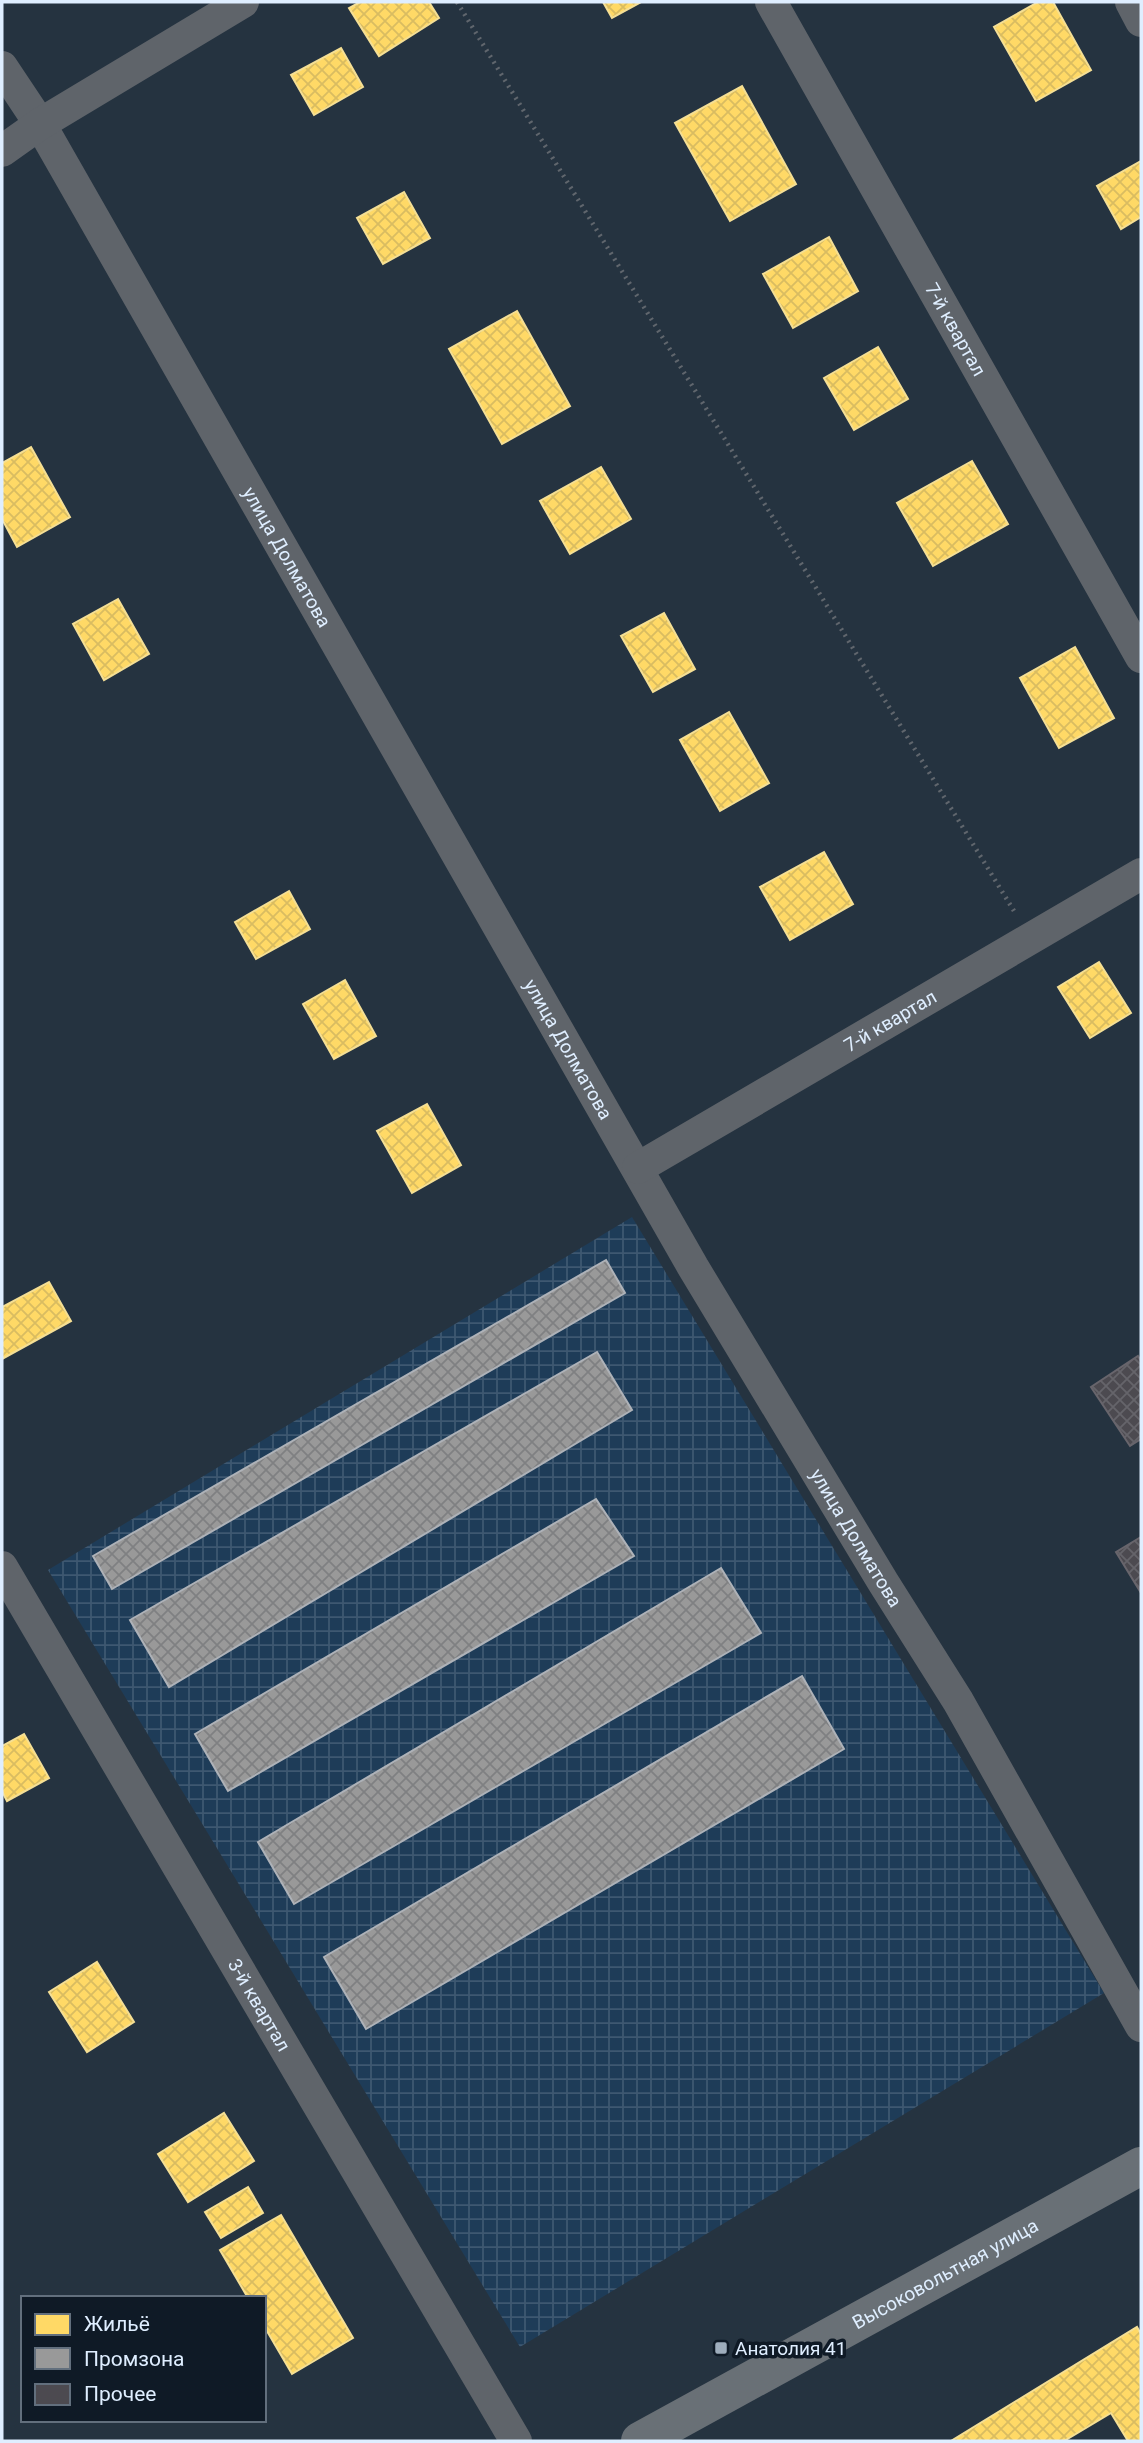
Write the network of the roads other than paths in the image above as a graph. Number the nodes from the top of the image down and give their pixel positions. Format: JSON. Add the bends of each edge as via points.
{"nodes":[{"id":1,"x":243,"y":2,"type":"edge"},
{"id":2,"x":771,"y":2,"type":"edge"},
{"id":3,"x":1131,"y":2,"type":"edge"},
{"id":4,"x":1141,"y":21,"type":"edge"},
{"id":5,"x":2,"y":67,"type":"edge"},
{"id":6,"x":40,"y":124,"type":"junction"},
{"id":7,"x":2,"y":151,"type":"edge"},
{"id":8,"x":1141,"y":657,"type":"edge"},
{"id":9,"x":1141,"y":874,"type":"edge"},
{"id":10,"x":638,"y":1168,"type":"junction"},
{"id":11,"x":2,"y":1567,"type":"edge"},
{"id":12,"x":1141,"y":2026,"type":"edge"},
{"id":13,"x":1141,"y":2165,"type":"edge"},
{"id":14,"x":516,"y":2441,"type":"edge"},
{"id":15,"x":640,"y":2441,"type":"edge"}],
"edges":[{"from":1,"to":6,"type":"street"},
{"from":2,"to":8,"type":"street","name":"7-й квартал"},
{"from":3,"to":4,"type":"street"},
{"from":5,"to":6,"type":"street","name":"улица Долматова"},
{"from":6,"to":7,"type":"street"},
{"from":6,"to":10,"type":"street","name":"улица Долматова"},
{"from":9,"to":10,"type":"street","name":"7-й квартал"},
{"from":10,"to":12,"type":"street","name":"улица Долматова","via":[[693,1267],[958,1702]]},
{"from":11,"to":14,"type":"street","name":"3-й квартал"},
{"from":13,"to":15,"type":"street","name":"Высоковольтная улица"}]}
